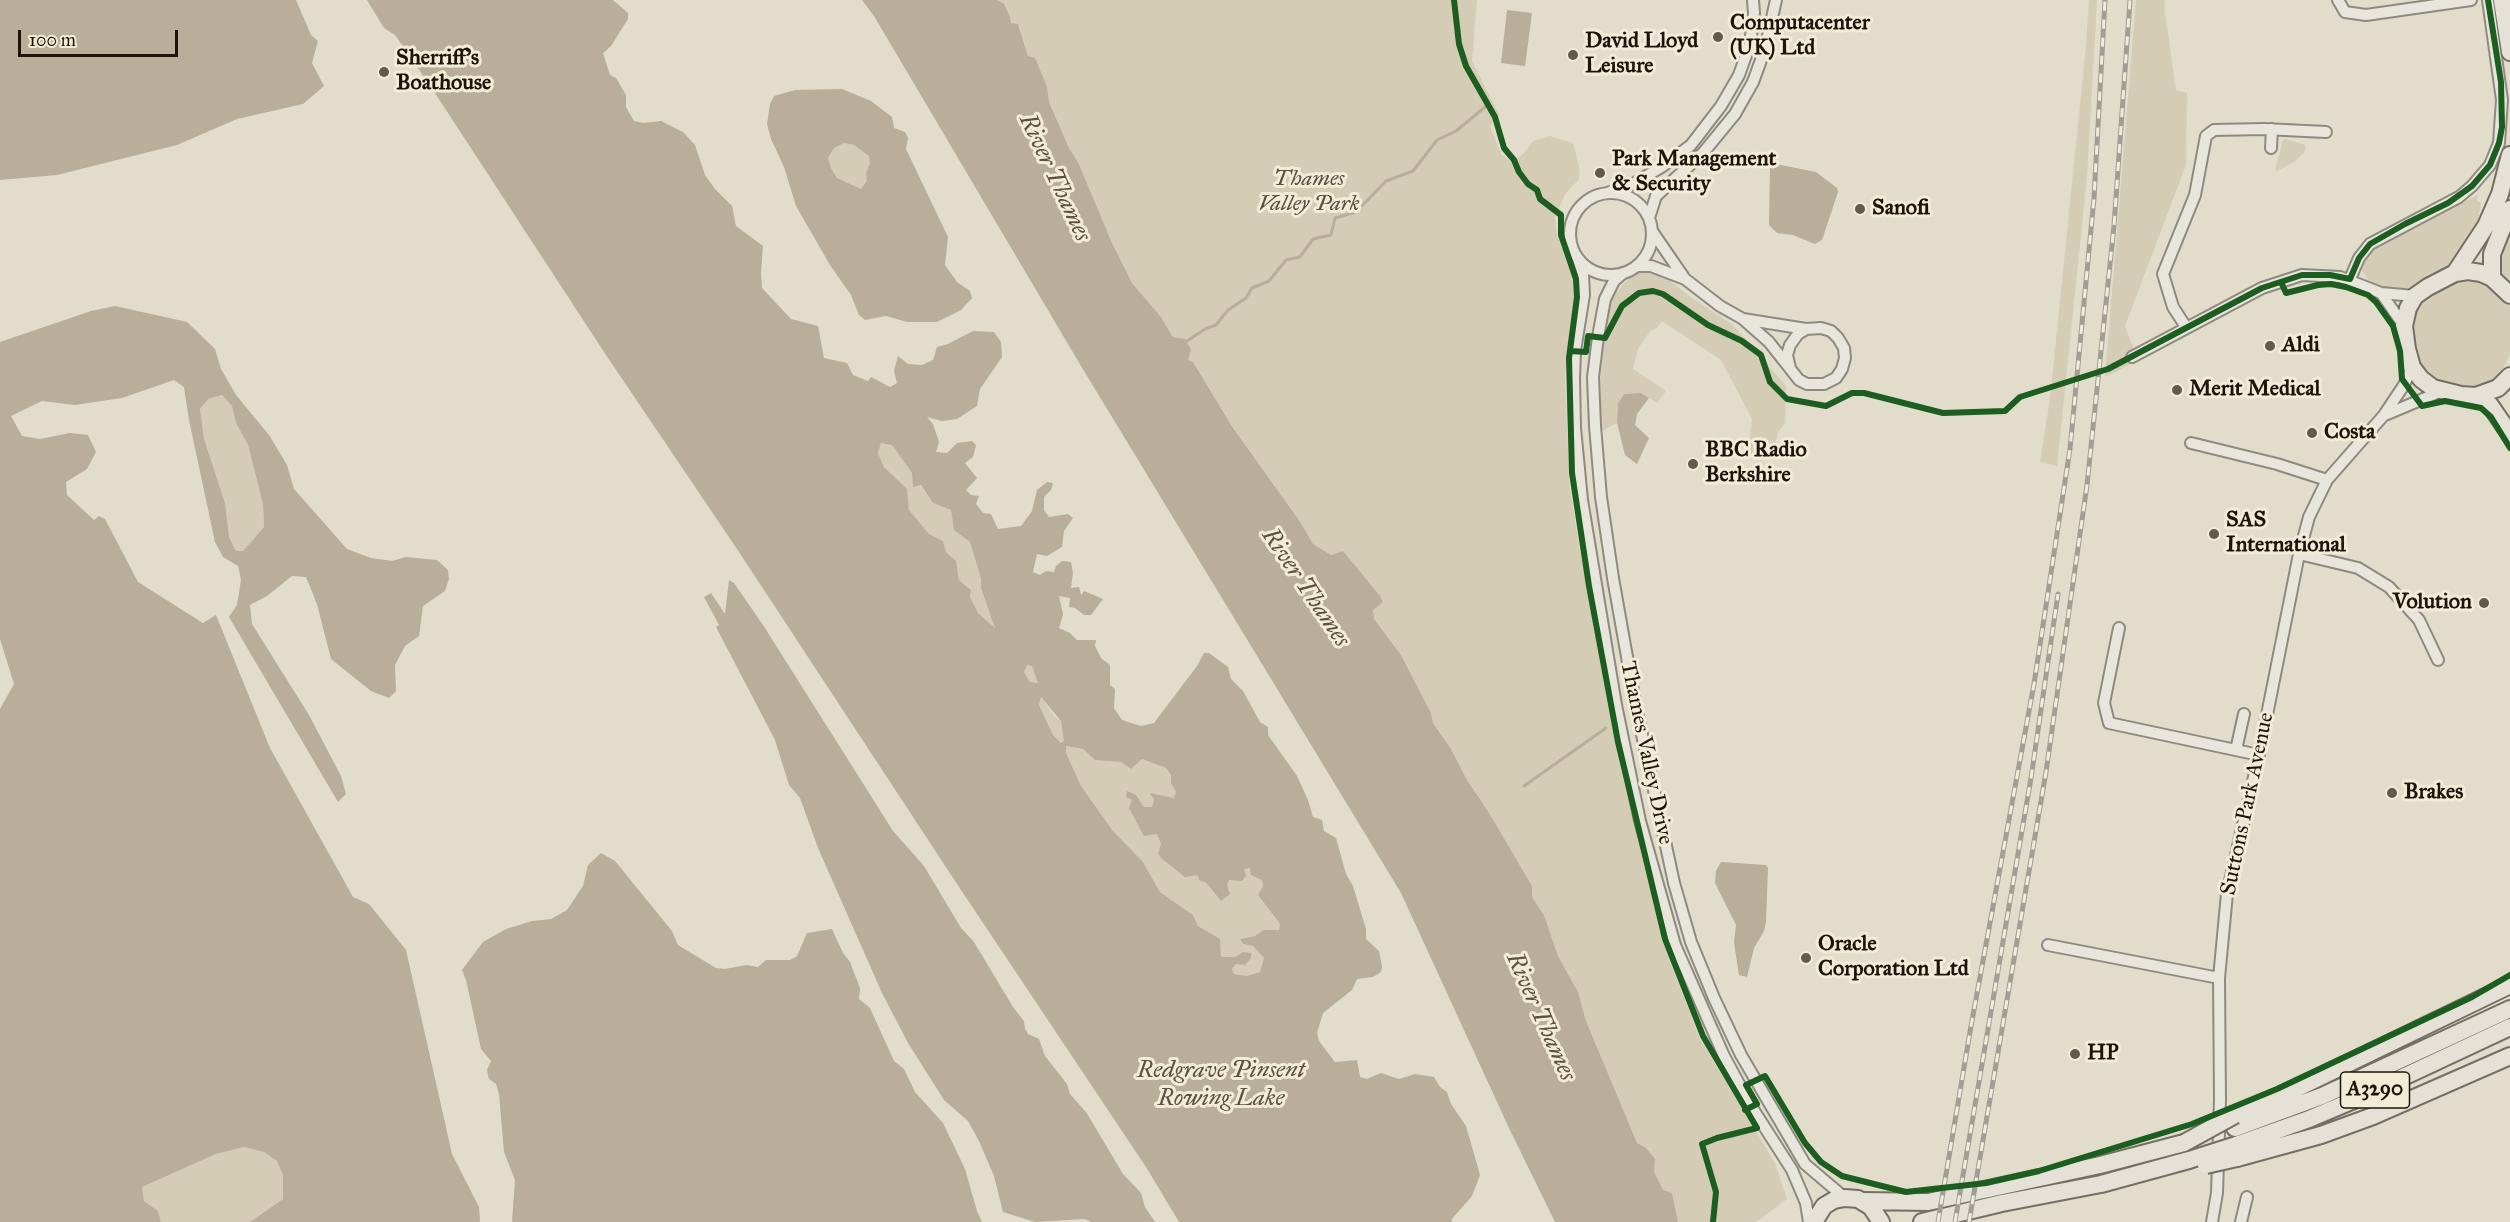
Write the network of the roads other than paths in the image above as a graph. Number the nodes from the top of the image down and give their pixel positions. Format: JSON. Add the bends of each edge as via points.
{"nodes":[{"id":1,"x":1753,"y":0,"type":"edge"},
{"id":2,"x":1776,"y":0,"type":"edge"},
{"id":3,"x":2338,"y":0,"type":"edge"},
{"id":4,"x":2471,"y":0,"type":"edge"},
{"id":5,"x":2488,"y":0,"type":"edge"},
{"id":6,"x":2502,"y":0,"type":"edge"},
{"id":7,"x":2510,"y":52,"type":"edge"},
{"id":8,"x":2272,"y":129,"type":"junction"},
{"id":9,"x":2326,"y":132,"type":"dead end"},
{"id":10,"x":2271,"y":148,"type":"dead end"},
{"id":11,"x":2510,"y":155,"type":"edge"},
{"id":12,"x":1607,"y":193,"type":"junction"},
{"id":13,"x":2510,"y":208,"type":"edge"},
{"id":14,"x":1649,"y":218,"type":"junction"},
{"id":15,"x":1652,"y":231,"type":"junction"},
{"id":16,"x":1578,"y":259,"type":"junction"},
{"id":17,"x":1636,"y":266,"type":"junction"},
{"id":18,"x":2455,"y":273,"type":"junction"},
{"id":19,"x":1622,"y":274,"type":"junction"},
{"id":20,"x":2492,"y":278,"type":"junction"},
{"id":21,"x":1685,"y":279,"type":"junction"},
{"id":22,"x":2350,"y":279,"type":"junction"},
{"id":23,"x":2381,"y":293,"type":"junction"},
{"id":24,"x":2510,"y":295,"type":"edge"},
{"id":25,"x":2415,"y":296,"type":"junction"},
{"id":26,"x":1743,"y":319,"type":"junction"},
{"id":27,"x":2404,"y":326,"type":"junction"},
{"id":28,"x":2186,"y":327,"type":"junction"},
{"id":29,"x":1806,"y":329,"type":"junction"},
{"id":30,"x":2132,"y":357,"type":"dead end"},
{"id":31,"x":2412,"y":367,"type":"junction"},
{"id":32,"x":1790,"y":368,"type":"junction"},
{"id":33,"x":2510,"y":376,"type":"edge"},
{"id":34,"x":2442,"y":391,"type":"junction"},
{"id":35,"x":2476,"y":396,"type":"junction"},
{"id":36,"x":2384,"y":415,"type":"junction"},
{"id":37,"x":2510,"y":434,"type":"edge"},
{"id":38,"x":2191,"y":443,"type":"dead end"},
{"id":39,"x":2327,"y":480,"type":"junction"},
{"id":40,"x":2299,"y":554,"type":"junction"},
{"id":41,"x":2119,"y":628,"type":"dead end"},
{"id":42,"x":2438,"y":660,"type":"dead end"},
{"id":43,"x":2244,"y":714,"type":"dead end"},
{"id":44,"x":2236,"y":750,"type":"junction"},
{"id":45,"x":2259,"y":755,"type":"junction"},
{"id":46,"x":2048,"y":945,"type":"dead end"},
{"id":47,"x":2219,"y":978,"type":"junction"},
{"id":48,"x":2510,"y":985,"type":"edge"},
{"id":49,"x":2510,"y":1009,"type":"edge"},
{"id":50,"x":2510,"y":1028,"type":"edge"},
{"id":51,"x":2510,"y":1056,"type":"edge"},
{"id":52,"x":2235,"y":1122,"type":"junction"},
{"id":53,"x":2236,"y":1152,"type":"junction"},
{"id":54,"x":2247,"y":1197,"type":"dead end"},
{"id":55,"x":1845,"y":1198,"type":"junction"},
{"id":56,"x":1863,"y":1201,"type":"junction"},
{"id":57,"x":1809,"y":1222,"type":"edge"},
{"id":58,"x":1814,"y":1222,"type":"edge"},
{"id":59,"x":1881,"y":1222,"type":"edge"},
{"id":60,"x":1922,"y":1222,"type":"edge"},
{"id":61,"x":2212,"y":1222,"type":"edge"},
{"id":62,"x":2241,"y":1222,"type":"edge"}],
"edges":[{"from":1,"to":12,"type":"street","via":[[1750,44],[1739,75],[1721,106],[1691,144],[1663,166],[1633,184]]},
{"from":2,"to":14,"type":"street","via":[[1766,46],[1735,114],[1703,153],[1656,196]]},
{"from":3,"to":4,"type":"street","via":[[2345,12],[2366,15]]},
{"from":5,"to":22,"type":"street","via":[[2502,100],[2499,143],[2490,165],[2459,196],[2370,244]]},
{"from":6,"to":7,"type":"main road"},
{"from":8,"to":9,"type":"street"},
{"from":8,"to":10,"type":"street"},
{"from":8,"to":28,"type":"street","via":[[2214,130],[2206,136],[2195,195],[2163,274],[2173,307]]},
{"from":11,"to":18,"type":"main road","via":[[2486,226]]},
{"from":12,"to":14,"type":"street","via":[[1631,198]]},
{"from":12,"to":16,"type":"street","via":[[1590,199],[1574,217],[1571,244]]},
{"from":13,"to":20,"type":"main road","via":[[2492,254]]},
{"from":14,"to":15,"type":"street"},
{"from":15,"to":17,"type":"street","via":[[1647,254]]},
{"from":15,"to":21,"type":"street"},
{"from":16,"to":19,"type":"street","via":[[1590,270]]},
{"from":16,"to":57,"type":"street","name":"Thames Valley Drive","via":[[1584,295],[1574,378],[1582,500],[1640,821],[1675,945],[1724,1056],[1792,1170],[1806,1203]]},
{"from":17,"to":19,"type":"street"},
{"from":17,"to":21,"type":"street","via":[[1652,266]]},
{"from":18,"to":20,"type":"main road","via":[[2475,271]]},
{"from":18,"to":25,"type":"main road"},
{"from":19,"to":55,"type":"street","name":"Thames Valley Drive","via":[[1605,299],[1598,337],[1593,377],[1595,426],[1615,589],[1674,883],[1691,942],[1741,1055],[1805,1164]]},
{"from":20,"to":24,"type":"main road"},
{"from":21,"to":26,"type":"street"},
{"from":22,"to":23,"type":"street"},
{"from":22,"to":28,"type":"street","via":[[2302,275],[2262,288]]},
{"from":23,"to":25,"type":"street"},
{"from":23,"to":27,"type":"street"},
{"from":25,"to":27,"type":"main road"},
{"from":26,"to":29,"type":"street"},
{"from":26,"to":32,"type":"street"},
{"from":27,"to":31,"type":"main road"},
{"from":28,"to":30,"type":"street"},
{"from":29,"to":32,"type":"street","via":[[1790,345]]},
{"from":29,"to":32,"type":"street","via":[[1821,328],[1839,338],[1845,358],[1842,369],[1827,383],[1817,385],[1799,380]]},
{"from":31,"to":34,"type":"main road","via":[[2421,379]]},
{"from":31,"to":36,"type":"street","name":"Suttons Park Avenue"},
{"from":33,"to":35,"type":"main road","via":[[2498,388]]},
{"from":34,"to":35,"type":"main road"},
{"from":34,"to":36,"type":"street","name":"Suttons Park Avenue"},
{"from":35,"to":37,"type":"main road","via":[[2490,405]]},
{"from":36,"to":39,"type":"street","name":"Suttons Park Avenue"},
{"from":38,"to":39,"type":"street"},
{"from":39,"to":40,"type":"street","name":"Suttons Park Avenue","via":[[2308,517]]},
{"from":40,"to":42,"type":"street","via":[[2358,568],[2389,587],[2419,620]]},
{"from":40,"to":45,"type":"street","name":"Suttons Park Avenue"},
{"from":41,"to":44,"type":"street","via":[[2104,703],[2109,723]]},
{"from":43,"to":44,"type":"street"},
{"from":44,"to":45,"type":"street"},
{"from":45,"to":47,"type":"street","name":"Suttons Park Avenue","via":[[2227,894]]},
{"from":46,"to":47,"type":"street"},
{"from":47,"to":61,"type":"street","name":"Suttons Park Avenue","via":[[2220,1107]]},
{"from":48,"to":52,"type":"main road","number":"A3290"},
{"from":49,"to":52,"type":"main road","number":"A3290","via":[[2322,1096]]},
{"from":50,"to":53,"type":"main road","number":"A3290"},
{"from":51,"to":53,"type":"main road","number":"A3290","via":[[2321,1135]]},
{"from":52,"to":56,"type":"main road","number":"A3290","bridge":true,"via":[[2184,1143],[2100,1165],[1928,1202]]},
{"from":53,"to":60,"type":"main road","number":"A3290","bridge":true},
{"from":54,"to":62,"type":"street"},
{"from":55,"to":56,"type":"main road"},
{"from":55,"to":58,"type":"main road","via":[[1824,1206]]},
{"from":56,"to":59,"type":"main road"}]}
